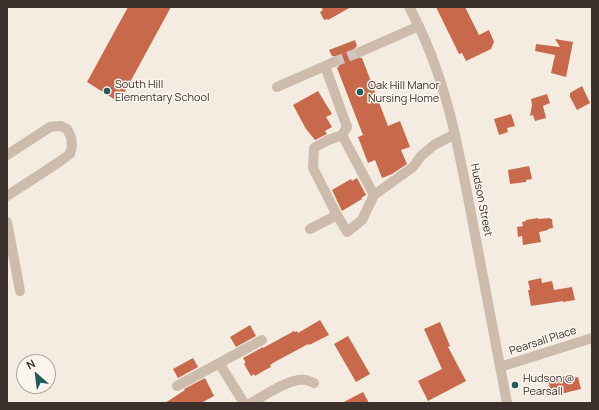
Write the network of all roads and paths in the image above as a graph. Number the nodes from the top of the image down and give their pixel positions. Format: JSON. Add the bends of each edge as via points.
{"nodes":[{"id":1,"x":409,"y":7,"type":"edge"},
{"id":2,"x":419,"y":26,"type":"junction"},
{"id":3,"x":360,"y":52,"type":"tunnel mouth"},
{"id":4,"x":277,"y":87,"type":"dead end"},
{"id":5,"x":455,"y":134,"type":"junction"},
{"id":6,"x":342,"y":135,"type":"junction"},
{"id":7,"x":7,"y":155,"type":"edge"},
{"id":8,"x":374,"y":195,"type":"junction"},
{"id":9,"x":7,"y":196,"type":"edge"},
{"id":10,"x":337,"y":215,"type":"junction"},
{"id":11,"x":7,"y":222,"type":"edge"},
{"id":12,"x":310,"y":230,"type":"dead end"},
{"id":13,"x":20,"y":291,"type":"dead end"},
{"id":14,"x":592,"y":338,"type":"edge"},
{"id":15,"x":262,"y":340,"type":"dead end"},
{"id":16,"x":220,"y":363,"type":"junction"},
{"id":17,"x":500,"y":367,"type":"junction"},
{"id":18,"x":314,"y":383,"type":"dead end"},
{"id":19,"x":177,"y":386,"type":"dead end"},
{"id":20,"x":244,"y":403,"type":"edge"},
{"id":21,"x":251,"y":403,"type":"edge"},
{"id":22,"x":507,"y":403,"type":"edge"}],
"edges":[{"from":1,"to":2,"type":"street","name":"Hudson Street"},
{"from":2,"to":3,"type":"street"},
{"from":2,"to":5,"type":"street","name":"Hudson Street","via":[[442,84]]},
{"from":4,"to":6,"type":"street","via":[[330,64],[347,127]]},
{"from":5,"to":8,"type":"street","via":[[434,145],[413,167]]},
{"from":5,"to":17,"type":"street","name":"Hudson Street"},
{"from":6,"to":8,"type":"street"},
{"from":6,"to":10,"type":"street","via":[[314,148],[313,168]]},
{"from":7,"to":9,"type":"street","via":[[50,127],[61,126],[67,129],[71,137],[70,154]]},
{"from":8,"to":10,"type":"street","via":[[362,220],[346,232]]},
{"from":10,"to":12,"type":"street"},
{"from":11,"to":13,"type":"street"},
{"from":14,"to":17,"type":"street","name":"Pearsall Place"},
{"from":15,"to":16,"type":"street"},
{"from":16,"to":19,"type":"street"},
{"from":16,"to":20,"type":"street"},
{"from":17,"to":22,"type":"street","name":"Hudson Street"},
{"from":18,"to":21,"type":"street","via":[[295,380]]}]}
